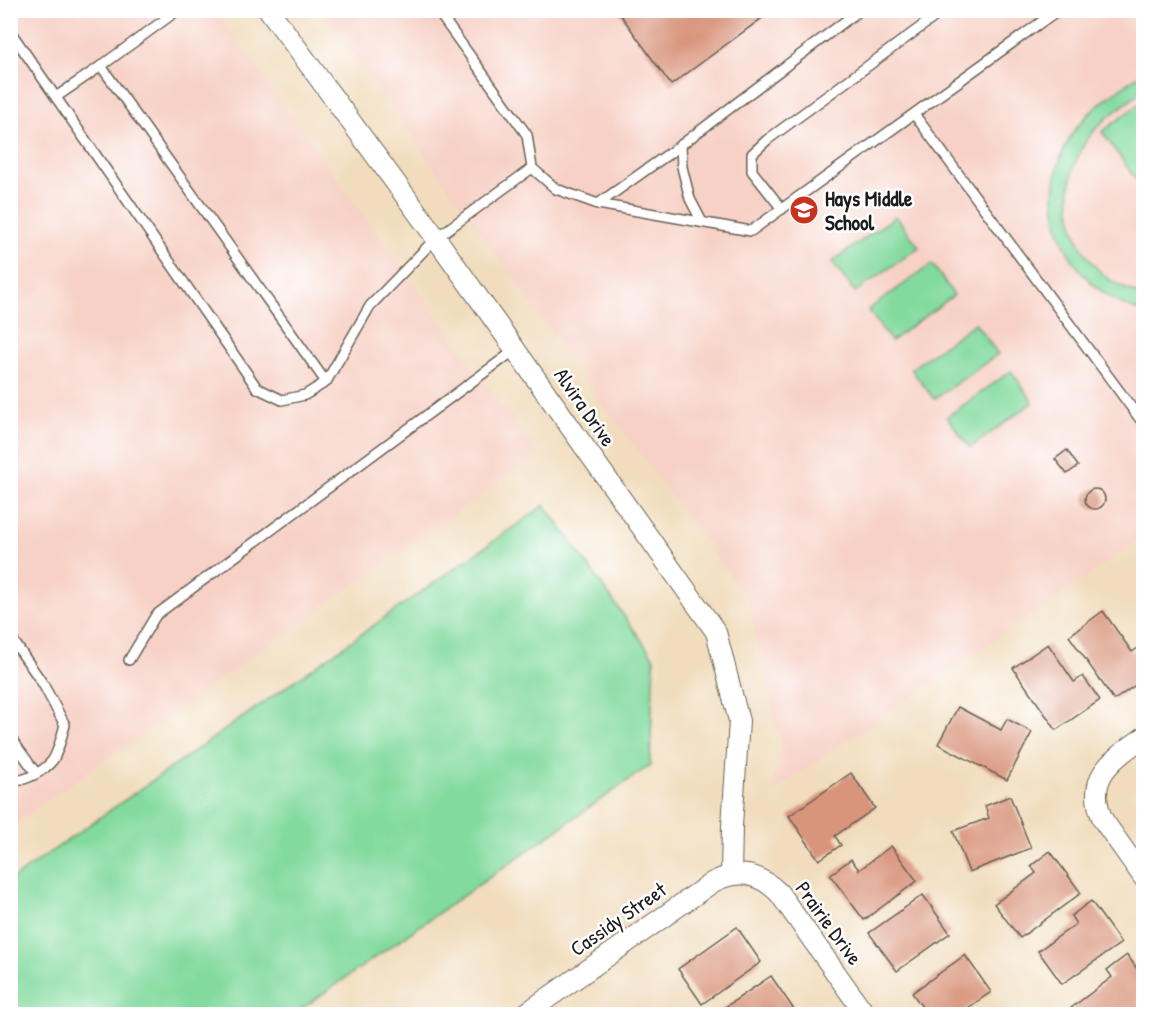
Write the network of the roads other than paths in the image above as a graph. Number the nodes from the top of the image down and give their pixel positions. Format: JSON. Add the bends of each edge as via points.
{"nodes":[{"id":1,"x":178,"y":10,"type":"edge"},
{"id":2,"x":269,"y":10,"type":"edge"},
{"id":3,"x":437,"y":10,"type":"edge"},
{"id":4,"x":860,"y":10,"type":"edge"},
{"id":5,"x":944,"y":10,"type":"edge"},
{"id":6,"x":1058,"y":10,"type":"edge"},
{"id":7,"x":10,"y":32,"type":"edge"},
{"id":8,"x":101,"y":66,"type":"junction"},
{"id":9,"x":56,"y":97,"type":"junction"},
{"id":10,"x":914,"y":114,"type":"junction"},
{"id":11,"x":681,"y":145,"type":"junction"},
{"id":12,"x":532,"y":168,"type":"junction"},
{"id":13,"x":598,"y":204,"type":"junction"},
{"id":14,"x":782,"y":209,"type":"junction"},
{"id":15,"x":702,"y":222,"type":"junction"},
{"id":16,"x":436,"y":238,"type":"junction"},
{"id":17,"x":515,"y":350,"type":"junction"},
{"id":18,"x":326,"y":382,"type":"junction"},
{"id":19,"x":1140,"y":419,"type":"dead end"},
{"id":20,"x":10,"y":636,"type":"edge"},
{"id":21,"x":129,"y":660,"type":"dead end"},
{"id":22,"x":10,"y":737,"type":"edge"},
{"id":23,"x":1143,"y":737,"type":"edge"},
{"id":24,"x":36,"y":773,"type":"junction"},
{"id":25,"x":10,"y":782,"type":"edge"},
{"id":26,"x":737,"y":875,"type":"junction"},
{"id":27,"x":1143,"y":878,"type":"edge"},
{"id":28,"x":525,"y":1014,"type":"edge"},
{"id":29,"x":865,"y":1014,"type":"edge"}],
"edges":[{"from":1,"to":8,"type":"lane"},
{"from":2,"to":16,"type":"street","name":"Alvira Drive"},
{"from":3,"to":12,"type":"lane","via":[[527,135]]},
{"from":4,"to":11,"type":"lane"},
{"from":5,"to":14,"type":"lane","via":[[752,154],[752,171]]},
{"from":6,"to":10,"type":"lane"},
{"from":7,"to":9,"type":"lane"},
{"from":8,"to":9,"type":"lane"},
{"from":8,"to":18,"type":"lane"},
{"from":9,"to":18,"type":"lane","via":[[257,388],[282,400],[305,395]]},
{"from":10,"to":14,"type":"lane"},
{"from":10,"to":19,"type":"lane"},
{"from":11,"to":13,"type":"lane"},
{"from":11,"to":15,"type":"lane","via":[[690,199]]},
{"from":12,"to":13,"type":"lane","via":[[556,189]]},
{"from":12,"to":16,"type":"lane"},
{"from":13,"to":15,"type":"lane"},
{"from":14,"to":15,"type":"lane","via":[[752,231]]},
{"from":16,"to":17,"type":"street","name":"Alvira Drive"},
{"from":16,"to":18,"type":"lane","via":[[370,306]]},
{"from":17,"to":21,"type":"lane","via":[[156,615]]},
{"from":17,"to":26,"type":"street","name":"Alvira Drive","via":[[716,632],[739,721],[732,826]]},
{"from":20,"to":24,"type":"lane","via":[[65,724],[54,760]]},
{"from":22,"to":24,"type":"lane"},
{"from":23,"to":27,"type":"street","via":[[1111,761],[1097,789],[1103,820]]},
{"from":24,"to":25,"type":"lane"},
{"from":26,"to":28,"type":"street","name":"Cassidy Street","via":[[713,882]]},
{"from":26,"to":29,"type":"street","name":"Prairie Drive","via":[[764,880],[779,893]]}]}
